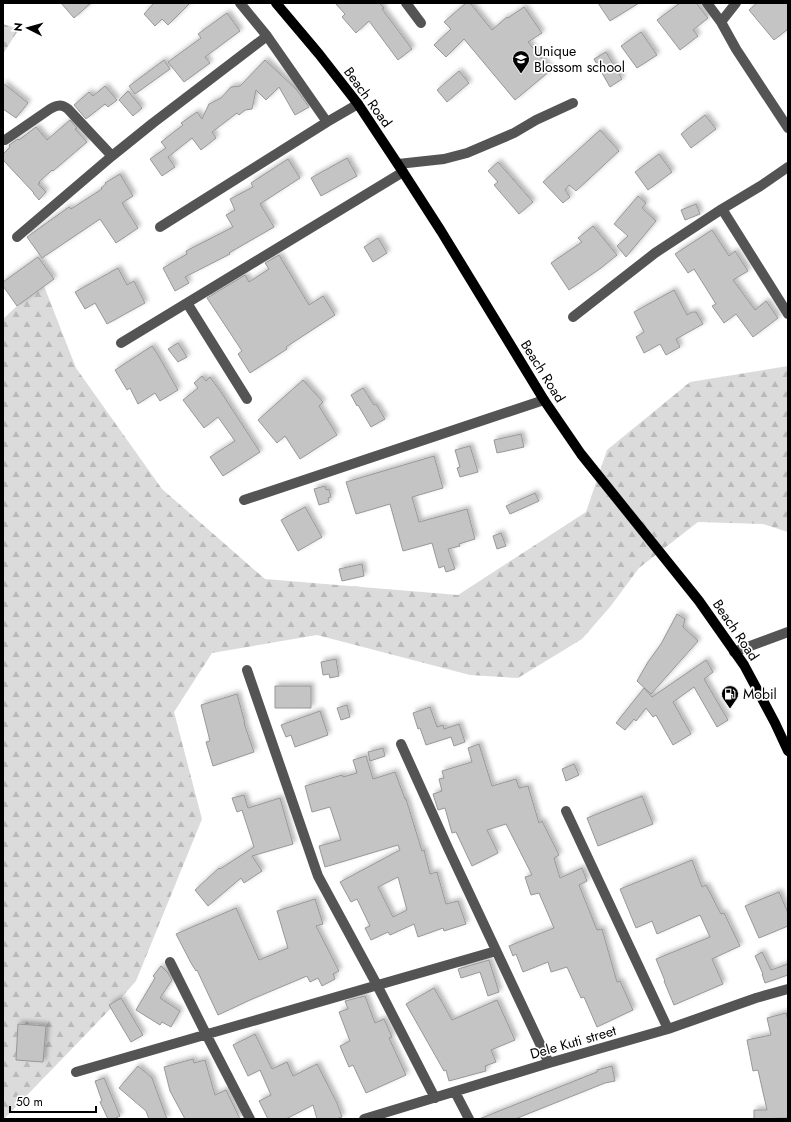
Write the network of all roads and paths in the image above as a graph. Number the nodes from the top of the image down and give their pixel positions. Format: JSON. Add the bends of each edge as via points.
{"nodes":[{"id":1,"x":240,"y":3,"type":"edge"},
{"id":2,"x":276,"y":3,"type":"edge"},
{"id":3,"x":406,"y":3,"type":"edge"},
{"id":4,"x":707,"y":3,"type":"edge"},
{"id":5,"x":736,"y":3,"type":"edge"},
{"id":6,"x":721,"y":22,"type":"junction"},
{"id":7,"x":421,"y":23,"type":"dead end"},
{"id":8,"x":267,"y":36,"type":"junction"},
{"id":9,"x":573,"y":103,"type":"dead end"},
{"id":10,"x":358,"y":104,"type":"junction"},
{"id":11,"x":327,"y":122,"type":"junction"},
{"id":12,"x":788,"y":128,"type":"edge"},
{"id":13,"x":5,"y":140,"type":"dead end"},
{"id":14,"x":112,"y":156,"type":"junction"},
{"id":15,"x":788,"y":167,"type":"edge"},
{"id":16,"x":400,"y":168,"type":"junction"},
{"id":17,"x":722,"y":209,"type":"junction"},
{"id":18,"x":160,"y":227,"type":"dead end"},
{"id":19,"x":17,"y":237,"type":"dead end"},
{"id":20,"x":187,"y":302,"type":"junction"},
{"id":21,"x":788,"y":314,"type":"edge"},
{"id":22,"x":573,"y":317,"type":"dead end"},
{"id":23,"x":121,"y":343,"type":"dead end"},
{"id":24,"x":247,"y":399,"type":"dead end"},
{"id":25,"x":544,"y":400,"type":"junction"},
{"id":26,"x":244,"y":500,"type":"dead end"},
{"id":27,"x":788,"y":632,"type":"edge"},
{"id":28,"x":734,"y":652,"type":"junction"},
{"id":29,"x":247,"y":670,"type":"dead end"},
{"id":30,"x":401,"y":744,"type":"dead end"},
{"id":31,"x":788,"y":750,"type":"edge"},
{"id":32,"x":566,"y":811,"type":"dead end"},
{"id":33,"x":496,"y":951,"type":"junction"},
{"id":34,"x":170,"y":962,"type":"dead end"},
{"id":35,"x":377,"y":985,"type":"junction"},
{"id":36,"x":788,"y":988,"type":"edge"},
{"id":37,"x":668,"y":1029,"type":"junction"},
{"id":38,"x":206,"y":1034,"type":"junction"},
{"id":39,"x":549,"y":1063,"type":"junction"},
{"id":40,"x":76,"y":1072,"type":"dead end"},
{"id":41,"x":455,"y":1092,"type":"junction"},
{"id":42,"x":435,"y":1098,"type":"junction"},
{"id":43,"x":250,"y":1119,"type":"edge"},
{"id":44,"x":364,"y":1119,"type":"edge"},
{"id":45,"x":469,"y":1119,"type":"edge"}],
"edges":[{"from":1,"to":8,"type":"street"},
{"from":2,"to":10,"type":"main road","name":"Beach Road"},
{"from":3,"to":7,"type":"street"},
{"from":4,"to":6,"type":"street"},
{"from":5,"to":6,"type":"street"},
{"from":6,"to":12,"type":"street"},
{"from":8,"to":11,"type":"street"},
{"from":8,"to":14,"type":"street"},
{"from":9,"to":16,"type":"street","via":[[468,153]]},
{"from":10,"to":11,"type":"street"},
{"from":10,"to":16,"type":"main road","name":"Beach Road"},
{"from":11,"to":18,"type":"street"},
{"from":13,"to":14,"type":"street","via":[[57,105],[68,109]]},
{"from":14,"to":19,"type":"street"},
{"from":15,"to":17,"type":"street"},
{"from":16,"to":20,"type":"street"},
{"from":16,"to":25,"type":"main road","name":"Beach Road"},
{"from":17,"to":21,"type":"street"},
{"from":17,"to":22,"type":"street","via":[[655,253]]},
{"from":20,"to":23,"type":"street"},
{"from":20,"to":24,"type":"street"},
{"from":25,"to":26,"type":"street"},
{"from":25,"to":28,"type":"main road","name":"Beach Road","via":[[581,454],[699,601]]},
{"from":27,"to":28,"type":"street"},
{"from":28,"to":31,"type":"main road","name":"Beach Road","via":[[749,674]]},
{"from":29,"to":35,"type":"street","via":[[318,876]]},
{"from":30,"to":33,"type":"street"},
{"from":32,"to":37,"type":"street"},
{"from":33,"to":35,"type":"street"},
{"from":33,"to":39,"type":"street"},
{"from":34,"to":38,"type":"street"},
{"from":35,"to":38,"type":"street"},
{"from":35,"to":42,"type":"street"},
{"from":36,"to":37,"type":"street","name":"Dele Kuti street"},
{"from":37,"to":39,"type":"street","name":"Dele Kuti street"},
{"from":38,"to":40,"type":"street"},
{"from":38,"to":43,"type":"street"},
{"from":39,"to":41,"type":"street","name":"Dele Kuti street"},
{"from":41,"to":42,"type":"street","name":"Dele Kuti street"},
{"from":41,"to":45,"type":"street"},
{"from":42,"to":44,"type":"street","name":"Dele Kuti street"}]}
